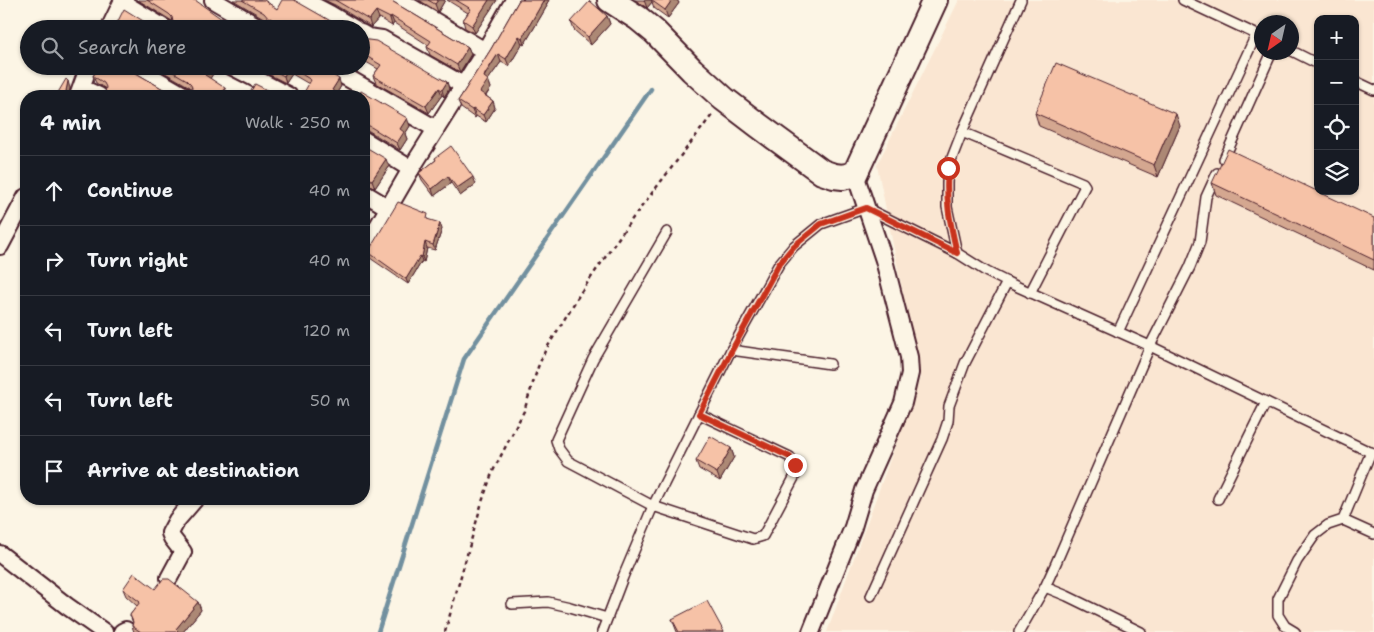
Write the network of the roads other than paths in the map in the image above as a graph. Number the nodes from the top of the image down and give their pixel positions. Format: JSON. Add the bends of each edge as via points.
{"nodes":[{"id":1,"x":213,"y":0,"type":"edge"},
{"id":2,"x":303,"y":0,"type":"edge"},
{"id":3,"x":400,"y":0,"type":"edge"},
{"id":4,"x":610,"y":0,"type":"edge"},
{"id":5,"x":934,"y":0,"type":"edge"},
{"id":6,"x":1021,"y":0,"type":"edge"},
{"id":7,"x":1183,"y":0,"type":"edge"},
{"id":8,"x":123,"y":1,"type":"edge"},
{"id":9,"x":507,"y":2,"type":"edge"},
{"id":10,"x":114,"y":20,"type":"edge"},
{"id":11,"x":152,"y":20,"type":"edge"},
{"id":12,"x":247,"y":20,"type":"edge"},
{"id":13,"x":340,"y":20,"type":"edge"},
{"id":14,"x":1254,"y":34,"type":"edge"},
{"id":15,"x":370,"y":37,"type":"edge"},
{"id":16,"x":1254,"y":46,"type":"edge"},
{"id":17,"x":485,"y":51,"type":"junction"},
{"id":18,"x":1299,"y":54,"type":"edge"},
{"id":19,"x":1268,"y":60,"type":"edge"},
{"id":20,"x":1314,"y":62,"type":"edge"},
{"id":21,"x":86,"y":75,"type":"edge"},
{"id":22,"x":149,"y":75,"type":"edge"},
{"id":23,"x":248,"y":75,"type":"edge"},
{"id":24,"x":343,"y":75,"type":"edge"},
{"id":25,"x":1359,"y":83,"type":"edge"},
{"id":26,"x":463,"y":85,"type":"junction"},
{"id":27,"x":81,"y":90,"type":"edge"},
{"id":28,"x":175,"y":90,"type":"edge"},
{"id":29,"x":277,"y":90,"type":"edge"},
{"id":30,"x":369,"y":90,"type":"edge"},
{"id":31,"x":1374,"y":90,"type":"edge"},
{"id":32,"x":370,"y":91,"type":"edge"},
{"id":33,"x":436,"y":129,"type":"junction"},
{"id":34,"x":962,"y":132,"type":"junction"},
{"id":35,"x":370,"y":144,"type":"edge"},
{"id":36,"x":411,"y":169,"type":"junction"},
{"id":37,"x":855,"y":174,"type":"junction"},
{"id":38,"x":370,"y":197,"type":"edge"},
{"id":39,"x":20,"y":208,"type":"edge"},
{"id":40,"x":389,"y":208,"type":"junction"},
{"id":41,"x":866,"y":208,"type":"junction"},
{"id":42,"x":666,"y":232,"type":"dead end"},
{"id":43,"x":370,"y":238,"type":"edge"},
{"id":44,"x":0,"y":246,"type":"edge"},
{"id":45,"x":957,"y":253,"type":"junction"},
{"id":46,"x":1007,"y":282,"type":"junction"},
{"id":47,"x":1030,"y":293,"type":"junction"},
{"id":48,"x":1118,"y":332,"type":"junction"},
{"id":49,"x":1150,"y":346,"type":"junction"},
{"id":50,"x":732,"y":350,"type":"junction"},
{"id":51,"x":830,"y":364,"type":"dead end"},
{"id":52,"x":1266,"y":402,"type":"junction"},
{"id":53,"x":699,"y":414,"type":"junction"},
{"id":54,"x":1373,"y":453,"type":"edge"},
{"id":55,"x":1218,"y":500,"type":"dead end"},
{"id":56,"x":189,"y":505,"type":"edge"},
{"id":57,"x":653,"y":506,"type":"junction"},
{"id":58,"x":1343,"y":520,"type":"junction"},
{"id":59,"x":1374,"y":534,"type":"edge"},
{"id":60,"x":2,"y":560,"type":"edge"},
{"id":61,"x":169,"y":578,"type":"edge"},
{"id":62,"x":1045,"y":587,"type":"junction"},
{"id":63,"x":871,"y":596,"type":"dead end"},
{"id":64,"x":512,"y":604,"type":"dead end"},
{"id":65,"x":607,"y":618,"type":"junction"},
{"id":66,"x":104,"y":632,"type":"edge"},
{"id":67,"x":603,"y":632,"type":"edge"},
{"id":68,"x":811,"y":632,"type":"edge"},
{"id":69,"x":1019,"y":632,"type":"edge"},
{"id":70,"x":1141,"y":632,"type":"edge"},
{"id":71,"x":1295,"y":632,"type":"edge"}],
"edges":[{"from":1,"to":12,"type":"street"},
{"from":2,"to":13,"type":"street"},
{"from":3,"to":17,"type":"street"},
{"from":4,"to":37,"type":"street","via":[[655,32],[717,93],[822,172],[842,177]]},
{"from":5,"to":37,"type":"street"},
{"from":6,"to":34,"type":"lane"},
{"from":7,"to":14,"type":"lane"},
{"from":8,"to":10,"type":"street"},
{"from":8,"to":11,"type":"street"},
{"from":9,"to":17,"type":"street"},
{"from":15,"to":26,"type":"street","via":[[382,39]]},
{"from":16,"to":48,"type":"lane"},
{"from":17,"to":26,"type":"street"},
{"from":18,"to":20,"type":"lane"},
{"from":19,"to":49,"type":"lane","via":[[1206,197],[1200,242],[1190,268]]},
{"from":21,"to":27,"type":"street"},
{"from":22,"to":28,"type":"street"},
{"from":23,"to":29,"type":"street"},
{"from":24,"to":30,"type":"street"},
{"from":25,"to":31,"type":"lane"},
{"from":26,"to":33,"type":"street"},
{"from":32,"to":33,"type":"street"},
{"from":33,"to":36,"type":"street"},
{"from":34,"to":45,"type":"lane","via":[[948,168],[947,183],[947,206]]},
{"from":34,"to":47,"type":"lane","via":[[1085,186]]},
{"from":35,"to":36,"type":"street"},
{"from":36,"to":40,"type":"street"},
{"from":37,"to":41,"type":"street"},
{"from":38,"to":40,"type":"street"},
{"from":39,"to":44,"type":"street"},
{"from":40,"to":43,"type":"street"},
{"from":41,"to":45,"type":"lane"},
{"from":41,"to":50,"type":"lane","via":[[821,224],[794,246],[779,264]]},
{"from":41,"to":68,"type":"street","via":[[884,260],[909,357],[910,374],[903,403],[864,490],[853,527]]},
{"from":42,"to":57,"type":"lane","via":[[593,359],[556,440],[568,461]]},
{"from":45,"to":46,"type":"lane"},
{"from":46,"to":47,"type":"lane"},
{"from":46,"to":63,"type":"lane","via":[[965,363],[942,439]]},
{"from":47,"to":48,"type":"lane"},
{"from":48,"to":49,"type":"lane"},
{"from":49,"to":52,"type":"lane"},
{"from":49,"to":62,"type":"lane"},
{"from":50,"to":51,"type":"lane"},
{"from":50,"to":53,"type":"lane"},
{"from":52,"to":54,"type":"lane"},
{"from":52,"to":55,"type":"lane"},
{"from":53,"to":57,"type":"lane"},
{"from":53,"to":57,"type":"lane","via":[[790,457],[796,474],[763,536],[753,539]]},
{"from":54,"to":58,"type":"lane"},
{"from":56,"to":61,"type":"street","via":[[170,533],[183,552]]},
{"from":57,"to":65,"type":"lane"},
{"from":58,"to":59,"type":"lane"},
{"from":58,"to":71,"type":"lane","via":[[1328,525],[1315,535],[1278,599],[1278,615],[1285,626]]},
{"from":60,"to":66,"type":"street"},
{"from":62,"to":69,"type":"lane"},
{"from":62,"to":70,"type":"lane"},
{"from":64,"to":65,"type":"lane","via":[[548,602]]},
{"from":65,"to":67,"type":"lane"}]}
